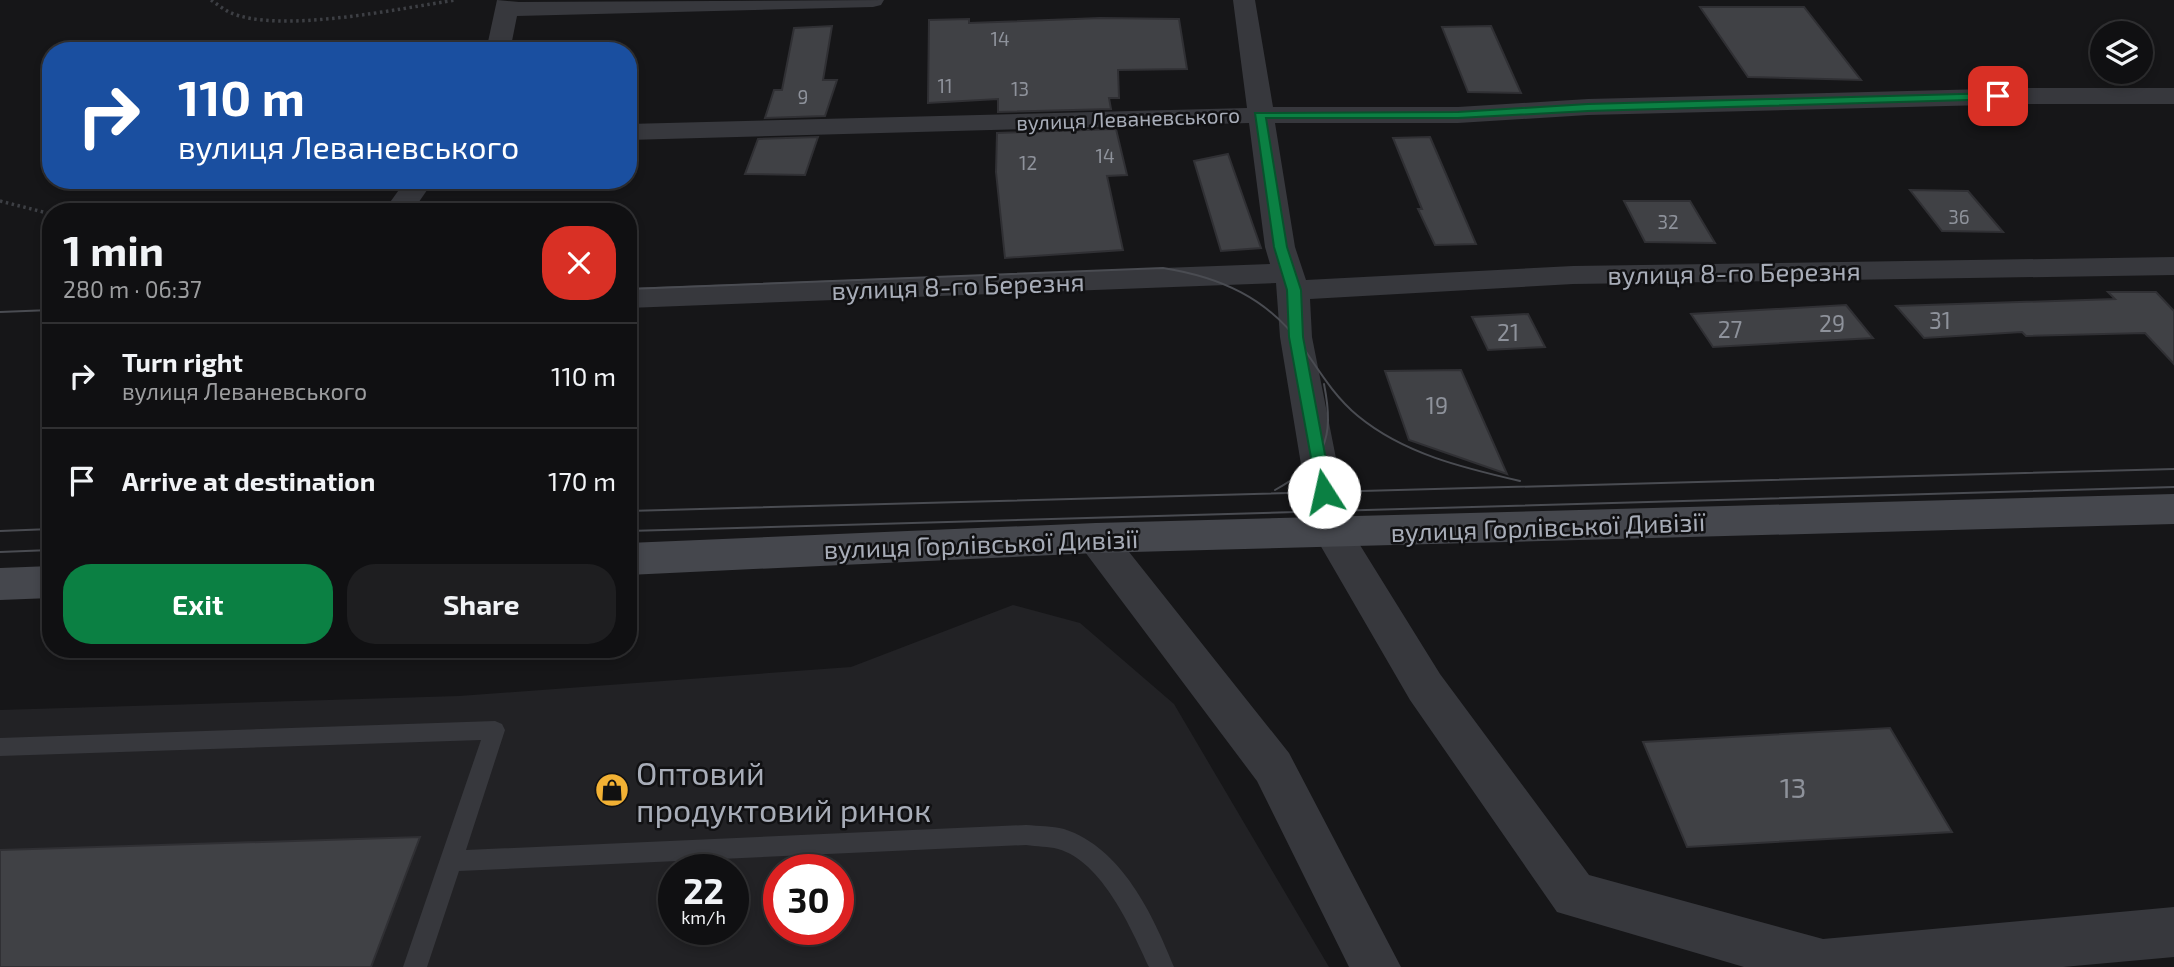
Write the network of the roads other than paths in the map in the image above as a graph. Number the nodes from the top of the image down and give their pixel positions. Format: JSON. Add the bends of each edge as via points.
{"nodes":[{"id":1,"x":873,"y":0,"type":"edge"},
{"id":2,"x":1244,"y":0,"type":"edge"},
{"id":3,"x":507,"y":5,"type":"edge"},
{"id":4,"x":502,"y":42,"type":"edge"},
{"id":5,"x":2174,"y":96,"type":"edge"},
{"id":6,"x":1259,"y":115,"type":"junction"},
{"id":7,"x":637,"y":132,"type":"edge"},
{"id":8,"x":2174,"y":266,"type":"edge"},
{"id":9,"x":1290,"y":281,"type":"junction"},
{"id":10,"x":637,"y":298,"type":"edge"},
{"id":11,"x":2174,"y":509,"type":"edge"},
{"id":12,"x":1331,"y":531,"type":"junction"},
{"id":13,"x":1096,"y":538,"type":"junction"},
{"id":14,"x":637,"y":559,"type":"edge"},
{"id":15,"x":42,"y":582,"type":"edge"},
{"id":16,"x":0,"y":584,"type":"edge"},
{"id":17,"x":0,"y":747,"type":"edge"},
{"id":18,"x":451,"y":862,"type":"junction"},
{"id":19,"x":2174,"y":932,"type":"edge"},
{"id":20,"x":1823,"y":966,"type":"edge"},
{"id":21,"x":415,"y":967,"type":"edge"},
{"id":22,"x":1162,"y":967,"type":"edge"},
{"id":23,"x":1376,"y":967,"type":"edge"}],
"edges":[{"from":1,"to":3,"type":"street"},
{"from":2,"to":6,"type":"street"},
{"from":3,"to":4,"type":"street"},
{"from":5,"to":6,"type":"street","name":"вулиця Леваневського","via":[[1588,107],[1458,115]]},
{"from":6,"to":7,"type":"street","name":"вулиця Леваневського"},
{"from":6,"to":9,"type":"street","via":[[1280,247]]},
{"from":8,"to":9,"type":"street","name":"вулиця 8-го Березня"},
{"from":9,"to":10,"type":"street","name":"вулиця 8-го Березня"},
{"from":9,"to":12,"type":"street"},
{"from":11,"to":12,"type":"main road","name":"вулиця Горлівської Дивізії"},
{"from":12,"to":13,"type":"main road","name":"вулиця Горлівської Дивізії"},
{"from":12,"to":20,"type":"street","via":[[1425,687],[1574,895]]},
{"from":13,"to":14,"type":"main road","name":"вулиця Горлівської Дивізії"},
{"from":13,"to":23,"type":"street","via":[[1273,766]]},
{"from":15,"to":16,"type":"main road"},
{"from":17,"to":18,"type":"lane","via":[[495,730]]},
{"from":18,"to":21,"type":"lane"},
{"from":18,"to":22,"type":"lane","via":[[1026,835],[1068,841],[1105,869],[1133,906]]},
{"from":19,"to":20,"type":"street"}]}
